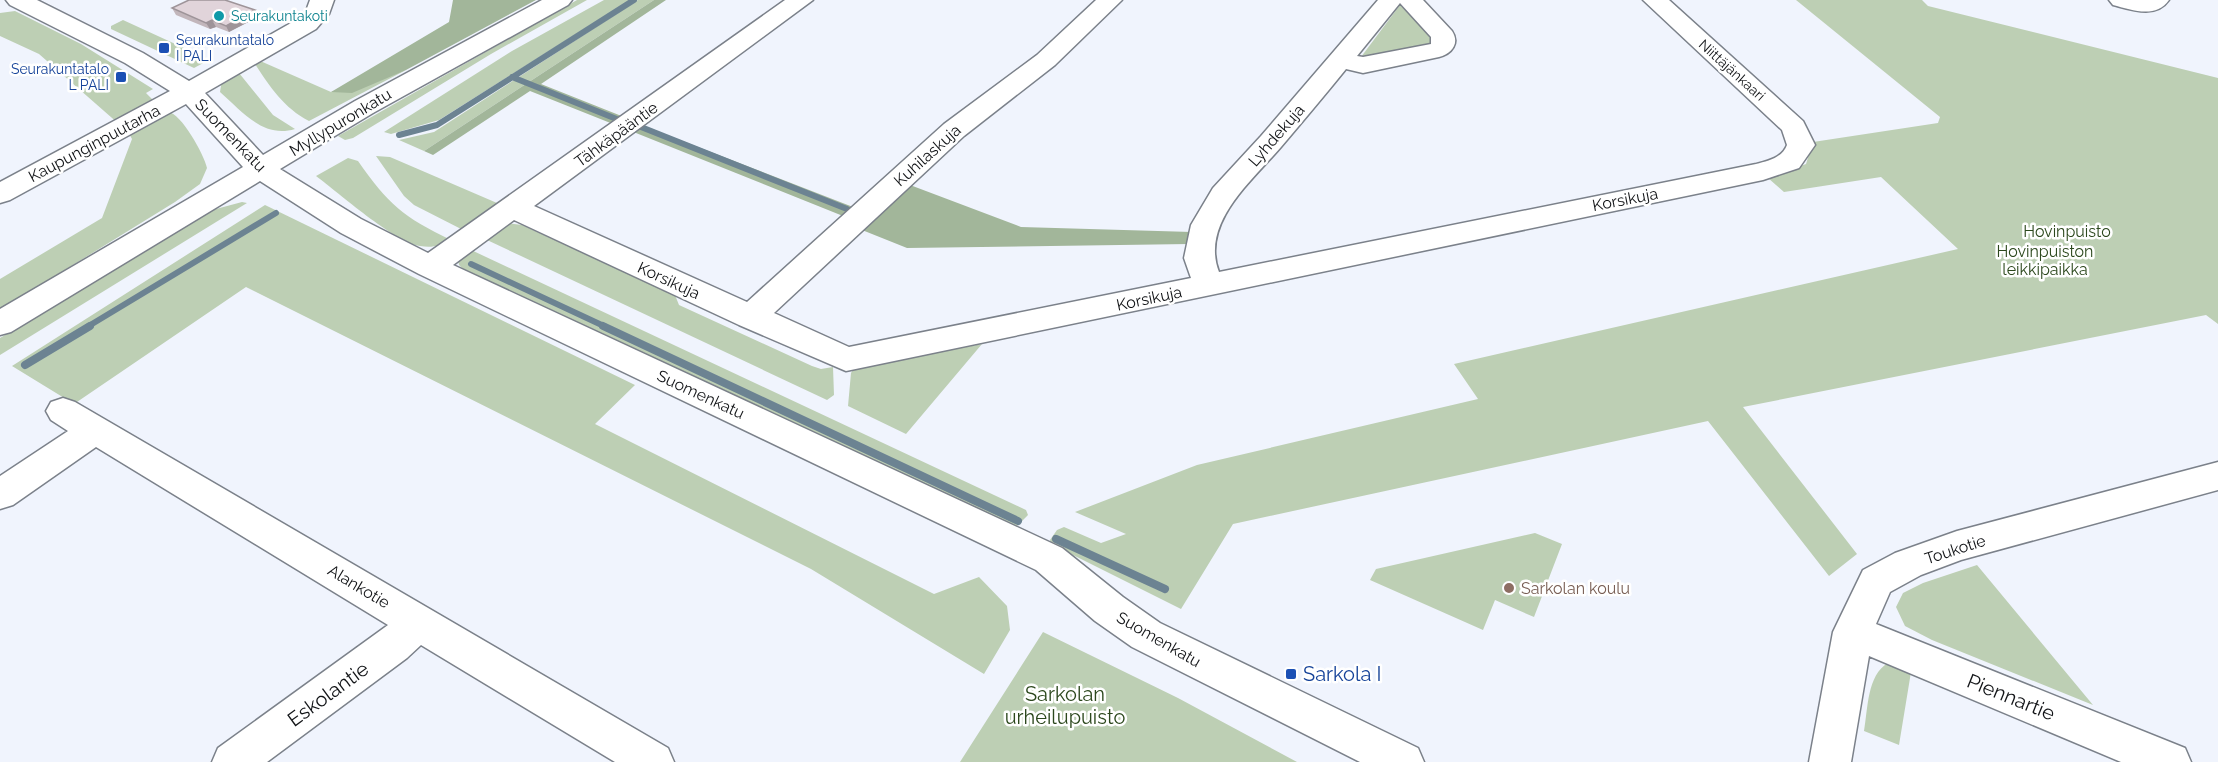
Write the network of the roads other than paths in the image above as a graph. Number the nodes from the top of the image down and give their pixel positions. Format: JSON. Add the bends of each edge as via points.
{"nodes":[{"id":1,"x":18,"y":0,"type":"edge"},
{"id":2,"x":322,"y":0,"type":"edge"},
{"id":3,"x":560,"y":0,"type":"edge"},
{"id":4,"x":801,"y":0,"type":"edge"},
{"id":5,"x":1110,"y":0,"type":"edge"},
{"id":6,"x":1391,"y":0,"type":"edge"},
{"id":7,"x":1410,"y":0,"type":"edge"},
{"id":8,"x":1655,"y":0,"type":"edge"},
{"id":9,"x":2121,"y":0,"type":"edge"},
{"id":10,"x":2157,"y":0,"type":"edge"},
{"id":11,"x":1340,"y":60,"type":"junction"},
{"id":12,"x":188,"y":91,"type":"junction"},
{"id":13,"x":1801,"y":145,"type":"joint"},
{"id":14,"x":261,"y":169,"type":"junction"},
{"id":15,"x":0,"y":194,"type":"edge"},
{"id":16,"x":512,"y":208,"type":"junction"},
{"id":17,"x":430,"y":267,"type":"junction"},
{"id":18,"x":1209,"y":285,"type":"junction"},
{"id":19,"x":750,"y":317,"type":"junction"},
{"id":20,"x":0,"y":324,"type":"edge"},
{"id":21,"x":63,"y":411,"type":"dead end"},
{"id":22,"x":95,"y":430,"type":"junction"},
{"id":23,"x":2218,"y":476,"type":"edge"},
{"id":24,"x":0,"y":495,"type":"edge"},
{"id":25,"x":419,"y":621,"type":"junction"},
{"id":26,"x":1853,"y":632,"type":"junction"},
{"id":27,"x":233,"y":762,"type":"edge"},
{"id":28,"x":653,"y":762,"type":"edge"},
{"id":29,"x":1403,"y":762,"type":"edge"},
{"id":30,"x":1830,"y":762,"type":"edge"},
{"id":31,"x":2170,"y":762,"type":"edge"}],
"edges":[{"from":1,"to":12,"type":"street","name":"Suomenkatu","via":[[134,58]]},
{"from":2,"to":12,"type":"street","name":"Kaupunginpuutarha","via":[[318,14],[307,24]]},
{"from":3,"to":14,"type":"street","name":"Myllypuronkatu","via":[[403,85]]},
{"from":4,"to":16,"type":"street","name":"Tähkäpääntie"},
{"from":5,"to":19,"type":"street","name":"Kuhilaskuja","via":[[1046,60],[954,130]]},
{"from":6,"to":11,"type":"street","name":"Lyhdekuja"},
{"from":7,"to":11,"type":"street","via":[[1443,36],[1439,50],[1363,64]]},
{"from":8,"to":13,"type":"street","name":"Niittäjänkaari","via":[[1787,119]]},
{"from":9,"to":10,"type":"street","via":[[2153,4]]},
{"from":11,"to":18,"type":"street","name":"Lyhdekuja","via":[[1211,213],[1199,258]]},
{"from":12,"to":14,"type":"street","name":"Suomenkatu"},
{"from":12,"to":15,"type":"street","name":"Kaupunginpuutarha"},
{"from":13,"to":18,"type":"street","name":"Korsikuja","via":[[1793,160],[1770,170]]},
{"from":14,"to":17,"type":"street","name":"Suomenkatu","via":[[351,226]]},
{"from":14,"to":20,"type":"street","name":"Myllypuronkatu"},
{"from":16,"to":17,"type":"street","name":"Tähkäpääntie"},
{"from":16,"to":19,"type":"street","name":"Korsikuja"},
{"from":17,"to":29,"type":"street","name":"Suomenkatu","via":[[1049,559],[1146,635]]},
{"from":18,"to":19,"type":"street","name":"Korsikuja","via":[[846,360]]},
{"from":21,"to":22,"type":"street","name":"Alankotie"},
{"from":22,"to":24,"type":"street"},
{"from":22,"to":25,"type":"street","name":"Alankotie"},
{"from":23,"to":26,"type":"street","name":"Toukotie","via":[[1957,546],[1908,564],[1876,581]]},
{"from":25,"to":27,"type":"street","name":"Eskolantie","via":[[393,646]]},
{"from":25,"to":28,"type":"street","name":"Alankotie"},
{"from":26,"to":30,"type":"street","name":"Toukotie"},
{"from":26,"to":31,"type":"street","name":"Piennartie"}]}
